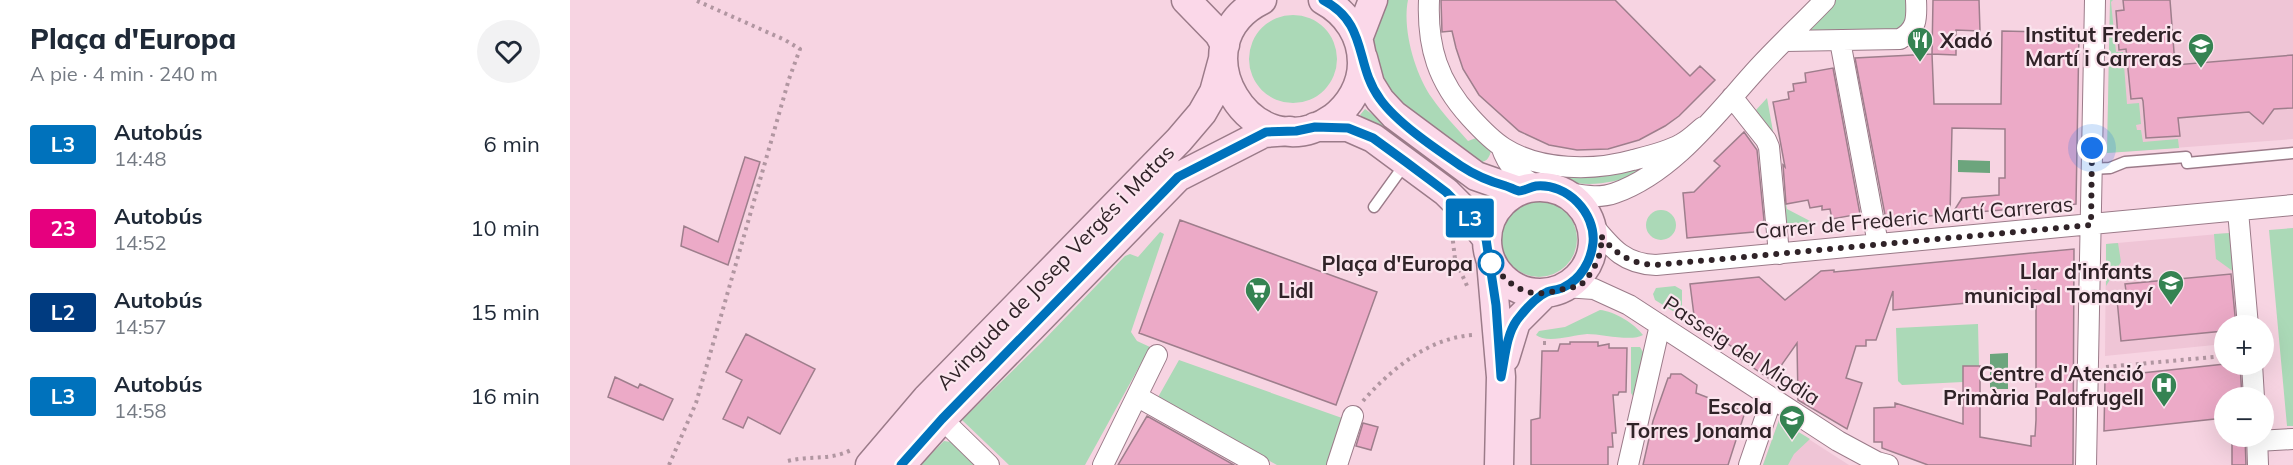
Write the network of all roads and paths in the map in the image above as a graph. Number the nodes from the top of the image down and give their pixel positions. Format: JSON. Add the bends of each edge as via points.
{"nodes":[{"id":1,"x":695,"y":0,"type":"edge"},
{"id":2,"x":1186,"y":0,"type":"edge"},
{"id":3,"x":1323,"y":0,"type":"edge"},
{"id":4,"x":1373,"y":0,"type":"edge"},
{"id":5,"x":1429,"y":0,"type":"edge"},
{"id":6,"x":1825,"y":0,"type":"edge"},
{"id":7,"x":1916,"y":0,"type":"edge"},
{"id":8,"x":2095,"y":0,"type":"edge"},
{"id":9,"x":1254,"y":2,"type":"edge"},
{"id":10,"x":1785,"y":41,"type":"junction"},
{"id":11,"x":1840,"y":41,"type":"junction"},
{"id":12,"x":1360,"y":46,"type":"junction"},
{"id":13,"x":1224,"y":52,"type":"junction"},
{"id":14,"x":1732,"y":97,"type":"junction"},
{"id":15,"x":1703,"y":128,"type":"junction"},
{"id":16,"x":1303,"y":129,"type":"junction"},
{"id":17,"x":1501,"y":146,"type":"junction"},
{"id":18,"x":2293,"y":153,"type":"edge"},
{"id":19,"x":1406,"y":162,"type":"junction"},
{"id":20,"x":2091,"y":169,"type":"junction"},
{"id":21,"x":1528,"y":188,"type":"junction"},
{"id":22,"x":1565,"y":193,"type":"junction"},
{"id":23,"x":2293,"y":205,"type":"edge"},
{"id":24,"x":1374,"y":207,"type":"dead end"},
{"id":25,"x":2238,"y":211,"type":"junction"},
{"id":26,"x":1591,"y":223,"type":"junction"},
{"id":27,"x":2091,"y":225,"type":"junction"},
{"id":28,"x":1878,"y":244,"type":"junction"},
{"id":29,"x":1489,"y":250,"type":"junction"},
{"id":30,"x":1779,"y":254,"type":"junction"},
{"id":31,"x":1555,"y":290,"type":"junction"},
{"id":32,"x":2247,"y":315,"type":"edge"},
{"id":33,"x":1660,"y":325,"type":"junction"},
{"id":34,"x":1478,"y":335,"type":"dead end"},
{"id":35,"x":1157,"y":355,"type":"dead end"},
{"id":36,"x":2214,"y":357,"type":"edge"},
{"id":37,"x":2088,"y":369,"type":"junction"},
{"id":38,"x":1501,"y":377,"type":"junction"},
{"id":39,"x":1138,"y":397,"type":"junction"},
{"id":40,"x":1772,"y":398,"type":"junction"},
{"id":41,"x":1353,"y":416,"type":"joint"},
{"id":42,"x":942,"y":419,"type":"junction"},
{"id":43,"x":2274,"y":439,"type":"edge"},
{"id":44,"x":2293,"y":439,"type":"edge"},
{"id":45,"x":2257,"y":447,"type":"edge"},
{"id":46,"x":669,"y":465,"type":"edge"},
{"id":47,"x":870,"y":465,"type":"edge"},
{"id":48,"x":900,"y":465,"type":"edge"},
{"id":49,"x":989,"y":465,"type":"edge"},
{"id":50,"x":1103,"y":465,"type":"edge"},
{"id":51,"x":1259,"y":465,"type":"edge"},
{"id":52,"x":1337,"y":465,"type":"edge"},
{"id":53,"x":1499,"y":465,"type":"edge"},
{"id":54,"x":1628,"y":465,"type":"edge"},
{"id":55,"x":1749,"y":465,"type":"edge"},
{"id":56,"x":1888,"y":465,"type":"edge"},
{"id":57,"x":2086,"y":465,"type":"edge"},
{"id":58,"x":2258,"y":465,"type":"edge"}],
"edges":[{"from":1,"to":46,"type":"path","via":[[800,49],[696,403]]},
{"from":2,"to":13,"type":"street","via":[[1219,34]]},
{"from":3,"to":12,"type":"street","via":[[1341,13]]},
{"from":4,"to":12,"type":"street"},
{"from":5,"to":17,"type":"street","via":[[1428,24],[1440,76],[1456,102]]},
{"from":6,"to":10,"type":"street"},
{"from":7,"to":11,"type":"street","via":[[1914,29],[1907,35],[1894,40]]},
{"from":8,"to":20,"type":"street"},
{"from":9,"to":13,"type":"street","name":"Avinguda de Josep Vergés i Matas","via":[[1233,27]]},
{"from":10,"to":11,"type":"street"},
{"from":10,"to":14,"type":"street"},
{"from":11,"to":28,"type":"street"},
{"from":12,"to":16,"type":"street","via":[[1361,75],[1353,96],[1336,115]]},
{"from":12,"to":21,"type":"street","via":[[1370,84],[1394,115],[1476,176]]},
{"from":13,"to":16,"type":"street","via":[[1227,83],[1240,107],[1263,124]]},
{"from":13,"to":47,"type":"street","name":"Avinguda de Josep Vergés i Matas","via":[[1214,92],[1179,140],[927,398]]},
{"from":14,"to":15,"type":"street"},
{"from":14,"to":30,"type":"street","via":[[1769,147]]},
{"from":15,"to":17,"type":"street","via":[[1680,145],[1609,167],[1577,168],[1533,161]]},
{"from":15,"to":22,"type":"street","via":[[1678,156],[1629,187],[1613,194]]},
{"from":16,"to":19,"type":"street","via":[[1348,128],[1373,138]]},
{"from":16,"to":42,"type":"street","name":"Avinguda de Josep Vergés i Matas","via":[[1264,133],[1178,177]]},
{"from":17,"to":21,"type":"street","via":[[1509,165]]},
{"from":18,"to":20,"type":"lane","via":[[2187,163],[2186,157]]},
{"from":19,"to":24,"type":"lane"},
{"from":19,"to":29,"type":"street","via":[[1464,210]]},
{"from":20,"to":27,"type":"street"},
{"from":21,"to":22,"type":"street","via":[[1553,188]]},
{"from":21,"to":29,"type":"street","via":[[1500,203],[1491,216],[1487,231]]},
{"from":22,"to":26,"type":"street","via":[[1576,200]]},
{"from":23,"to":25,"type":"street","name":"Carrer de Frederic Martí Carreras"},
{"from":25,"to":27,"type":"street","name":"Carrer de Frederic Martí Carreras"},
{"from":25,"to":32,"type":"street"},
{"from":26,"to":30,"type":"street","name":"Carrer de Frederic Martí Carreras","via":[[1622,256],[1639,265]]},
{"from":26,"to":31,"type":"street","via":[[1589,259],[1580,275]]},
{"from":27,"to":28,"type":"street","name":"Carrer de Frederic Martí Carreras"},
{"from":27,"to":37,"type":"street"},
{"from":28,"to":30,"type":"street","name":"Carrer de Frederic Martí Carreras"},
{"from":29,"to":31,"type":"street","via":[[1500,276],[1513,286],[1528,292]]},
{"from":29,"to":38,"type":"street"},
{"from":31,"to":33,"type":"street","name":"Passeig del Migdia","via":[[1593,289]]},
{"from":31,"to":38,"type":"street","via":[[1516,322]]},
{"from":33,"to":40,"type":"street","name":"Passeig del Migdia"},
{"from":33,"to":54,"type":"street"},
{"from":34,"to":41,"type":"path","via":[[1453,337],[1429,346],[1375,388]]},
{"from":35,"to":39,"type":"street"},
{"from":36,"to":37,"type":"path"},
{"from":37,"to":57,"type":"street"},
{"from":38,"to":53,"type":"street"},
{"from":39,"to":50,"type":"street"},
{"from":39,"to":51,"type":"street"},
{"from":40,"to":55,"type":"street"},
{"from":40,"to":56,"type":"street","name":"Passeig del Migdia","via":[[1838,441]]},
{"from":41,"to":52,"type":"street"},
{"from":42,"to":48,"type":"street","name":"Avinguda de Josep Vergés i Matas"},
{"from":42,"to":49,"type":"street"},
{"from":43,"to":44,"type":"street"},
{"from":45,"to":58,"type":"street"}]}
